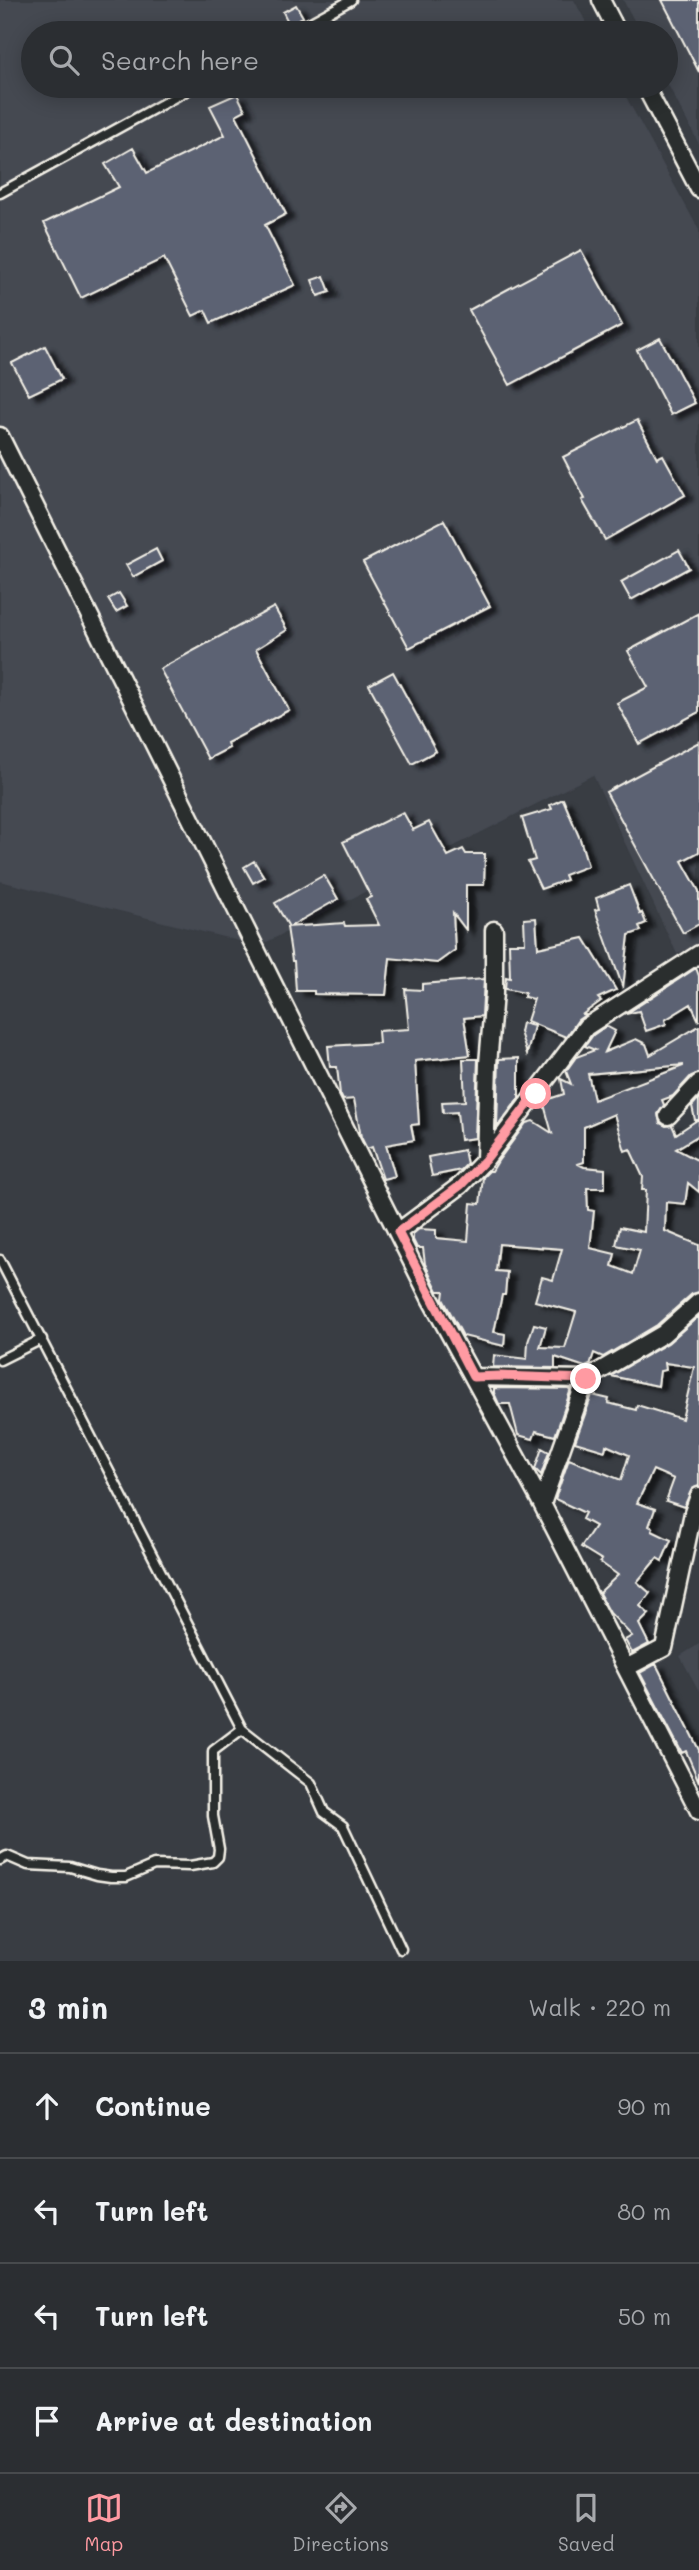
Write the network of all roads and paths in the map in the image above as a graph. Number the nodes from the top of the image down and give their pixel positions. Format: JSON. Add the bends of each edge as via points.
{"nodes":[{"id":1,"x":351,"y":0,"type":"edge"},
{"id":2,"x":601,"y":0,"type":"edge"},
{"id":3,"x":313,"y":21,"type":"edge"},
{"id":4,"x":612,"y":21,"type":"edge"},
{"id":5,"x":173,"y":98,"type":"edge"},
{"id":6,"x":651,"y":98,"type":"edge"},
{"id":7,"x":699,"y":190,"type":"edge"},
{"id":8,"x":0,"y":193,"type":"edge"},
{"id":9,"x":0,"y":436,"type":"edge"},
{"id":10,"x":494,"y":930,"type":"dead end"},
{"id":11,"x":699,"y":954,"type":"edge"},
{"id":12,"x":699,"y":1083,"type":"edge"},
{"id":13,"x":667,"y":1116,"type":"dead end"},
{"id":14,"x":485,"y":1160,"type":"junction"},
{"id":15,"x":398,"y":1232,"type":"junction"},
{"id":16,"x":0,"y":1260,"type":"edge"},
{"id":17,"x":699,"y":1302,"type":"edge"},
{"id":18,"x":41,"y":1339,"type":"junction"},
{"id":19,"x":0,"y":1360,"type":"edge"},
{"id":20,"x":473,"y":1377,"type":"junction"},
{"id":21,"x":586,"y":1379,"type":"junction"},
{"id":22,"x":699,"y":1496,"type":"edge"},
{"id":23,"x":542,"y":1504,"type":"junction"},
{"id":24,"x":626,"y":1668,"type":"junction"},
{"id":25,"x":242,"y":1729,"type":"junction"},
{"id":26,"x":699,"y":1811,"type":"edge"},
{"id":27,"x":0,"y":1860,"type":"edge"},
{"id":28,"x":401,"y":1949,"type":"dead end"}],
"edges":[{"from":1,"to":3,"type":"lane"},
{"from":2,"to":4,"type":"street"},
{"from":5,"to":8,"type":"lane"},
{"from":6,"to":7,"type":"street"},
{"from":9,"to":15,"type":"street"},
{"from":10,"to":14,"type":"street"},
{"from":11,"to":14,"type":"street","via":[[586,1027]]},
{"from":12,"to":13,"type":"street"},
{"from":14,"to":15,"type":"street","via":[[461,1185]]},
{"from":15,"to":20,"type":"street"},
{"from":16,"to":18,"type":"lane"},
{"from":17,"to":21,"type":"street","via":[[663,1334]]},
{"from":18,"to":19,"type":"lane"},
{"from":18,"to":25,"type":"lane"},
{"from":20,"to":21,"type":"street"},
{"from":20,"to":23,"type":"street"},
{"from":21,"to":23,"type":"street"},
{"from":22,"to":24,"type":"street","via":[[664,1648]]},
{"from":23,"to":24,"type":"street"},
{"from":24,"to":26,"type":"street"},
{"from":25,"to":27,"type":"lane","via":[[213,1751],[213,1816],[219,1849],[213,1862],[154,1865],[126,1877],[111,1877],[70,1867],[28,1865],[7,1856]]},
{"from":25,"to":28,"type":"lane","via":[[311,1783],[324,1812],[342,1826]]}]}
